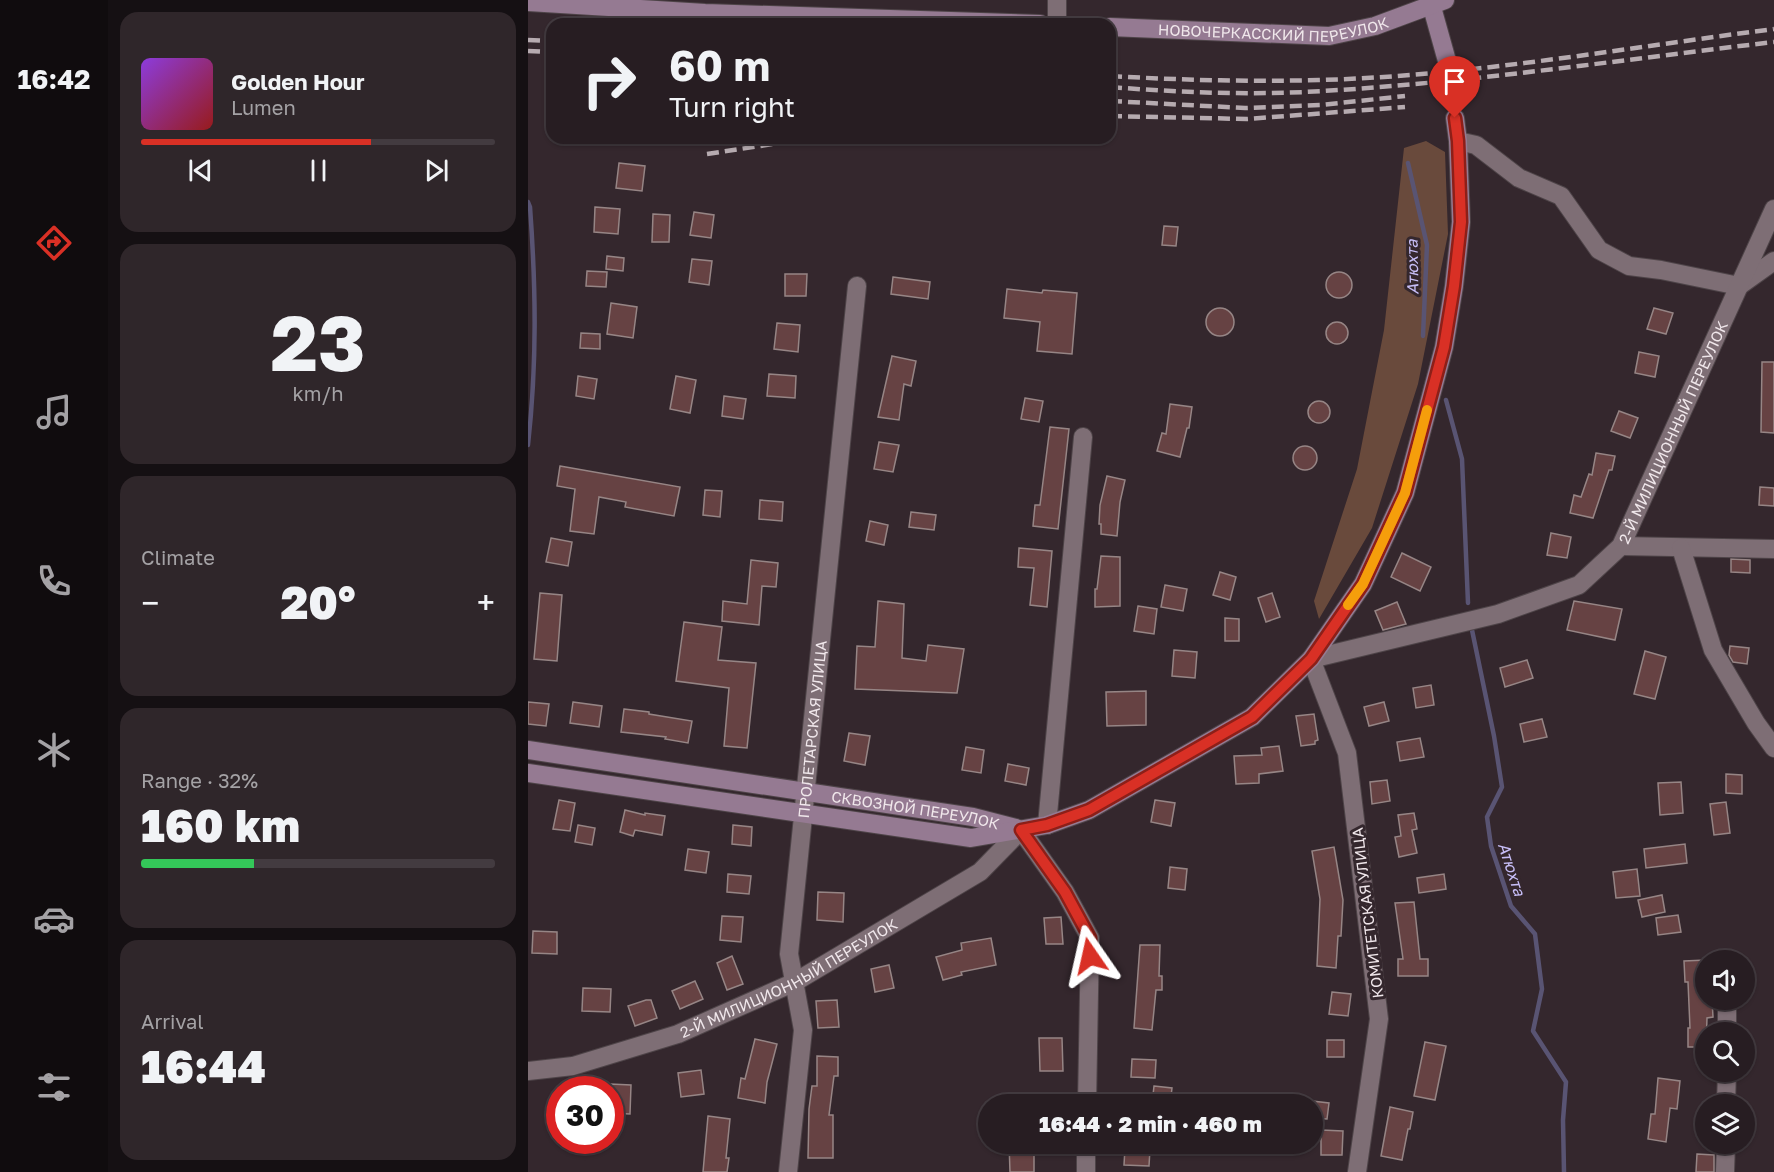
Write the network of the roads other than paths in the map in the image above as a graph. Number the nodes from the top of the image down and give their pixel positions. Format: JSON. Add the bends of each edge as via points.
{"nodes":[{"id":1,"x":1057,"y":0,"type":"edge"},
{"id":2,"x":528,"y":2,"type":"edge"},
{"id":3,"x":1435,"y":2,"type":"edge"},
{"id":4,"x":603,"y":3,"type":"edge"},
{"id":5,"x":638,"y":5,"type":"edge"},
{"id":6,"x":913,"y":18,"type":"edge"},
{"id":7,"x":1057,"y":18,"type":"edge"},
{"id":8,"x":1116,"y":27,"type":"edge"},
{"id":9,"x":1447,"y":61,"type":"tunnel mouth"},
{"id":10,"x":1455,"y":118,"type":"tunnel mouth"},
{"id":11,"x":1458,"y":141,"type":"junction"},
{"id":12,"x":1774,"y":209,"type":"edge"},
{"id":13,"x":1774,"y":261,"type":"edge"},
{"id":14,"x":857,"y":286,"type":"dead end"},
{"id":15,"x":1739,"y":286,"type":"junction"},
{"id":16,"x":1083,"y":437,"type":"dead end"},
{"id":17,"x":1621,"y":546,"type":"junction"},
{"id":18,"x":1681,"y":548,"type":"junction"},
{"id":19,"x":1774,"y":549,"type":"edge"},
{"id":20,"x":1311,"y":659,"type":"junction"},
{"id":21,"x":1774,"y":748,"type":"edge"},
{"id":22,"x":528,"y":750,"type":"edge"},
{"id":23,"x":528,"y":773,"type":"edge"},
{"id":24,"x":806,"y":791,"type":"junction"},
{"id":25,"x":803,"y":813,"type":"junction"},
{"id":26,"x":1047,"y":825,"type":"junction"},
{"id":27,"x":1021,"y":830,"type":"junction"},
{"id":28,"x":795,"y":982,"type":"junction"},
{"id":29,"x":528,"y":1071,"type":"edge"},
{"id":30,"x":1087,"y":1094,"type":"edge"},
{"id":31,"x":1086,"y":1154,"type":"edge"},
{"id":32,"x":1726,"y":1154,"type":"edge"},
{"id":33,"x":788,"y":1172,"type":"edge"},
{"id":34,"x":1086,"y":1172,"type":"edge"},
{"id":35,"x":1357,"y":1172,"type":"edge"},
{"id":36,"x":1725,"y":1172,"type":"edge"}],
"edges":[{"from":1,"to":7,"type":"street"},
{"from":2,"to":4,"type":"street"},
{"from":3,"to":8,"type":"street","name":"НОВОЧЕРКАССКИЙ ПЕРЕУЛОК","via":[[1375,26],[1329,36]]},
{"from":3,"to":9,"type":"street"},
{"from":4,"to":5,"type":"street"},
{"from":5,"to":6,"type":"street"},
{"from":10,"to":11,"type":"street"},
{"from":11,"to":15,"type":"street","via":[[1476,145],[1519,178],[1561,196],[1599,250],[1629,266]]},
{"from":11,"to":20,"type":"street","via":[[1461,222],[1454,286],[1444,347],[1405,493],[1363,584]]},
{"from":12,"to":15,"type":"street","name":"2-Й МИЛИЦИОННЫЙ ПЕРЕУЛОК"},
{"from":13,"to":15,"type":"street"},
{"from":14,"to":24,"type":"street","name":"ПРОЛЕТАРСКАЯ УЛИЦА"},
{"from":15,"to":17,"type":"street","name":"2-Й МИЛИЦИОННЫЙ ПЕРЕУЛОК"},
{"from":16,"to":26,"type":"street"},
{"from":17,"to":18,"type":"street"},
{"from":17,"to":20,"type":"street","name":"2-Й МИЛИЦИОННЫЙ ПЕРЕУЛОК","via":[[1579,585],[1498,614]]},
{"from":18,"to":19,"type":"street"},
{"from":18,"to":21,"type":"street","via":[[1713,650]]},
{"from":20,"to":26,"type":"street","via":[[1252,717],[1089,810]]},
{"from":20,"to":35,"type":"street","name":"КОМИТЕТСКАЯ УЛИЦА","via":[[1347,753],[1380,1019]]},
{"from":22,"to":24,"type":"street","name":"СКВОЗНОЙ ПЕРЕУЛОК"},
{"from":23,"to":25,"type":"street","name":"СКВОЗНОЙ ПЕРЕУЛОК"},
{"from":24,"to":25,"type":"street","name":"ПРОЛЕТАРСКАЯ УЛИЦА"},
{"from":24,"to":27,"type":"street","name":"СКВОЗНОЙ ПЕРЕУЛОК","via":[[973,817]]},
{"from":25,"to":27,"type":"street","name":"СКВОЗНОЙ ПЕРЕУЛОК","via":[[971,838]]},
{"from":25,"to":28,"type":"street","name":"ПРОЛЕТАРСКАЯ УЛИЦА","via":[[789,954]]},
{"from":26,"to":27,"type":"street"},
{"from":27,"to":28,"type":"street","name":"2-Й МИЛИЦИОННЫЙ ПЕРЕУЛОК","via":[[980,872]]},
{"from":27,"to":30,"type":"street","via":[[1065,892],[1090,938]]},
{"from":28,"to":29,"type":"street","name":"2-Й МИЛИЦИОННЫЙ ПЕРЕУЛОК","via":[[678,1034],[573,1066]]},
{"from":28,"to":33,"type":"street","name":"ПРОЛЕТАРСКАЯ УЛИЦА","via":[[803,1030]]},
{"from":31,"to":34,"type":"street"},
{"from":32,"to":36,"type":"street"}]}
